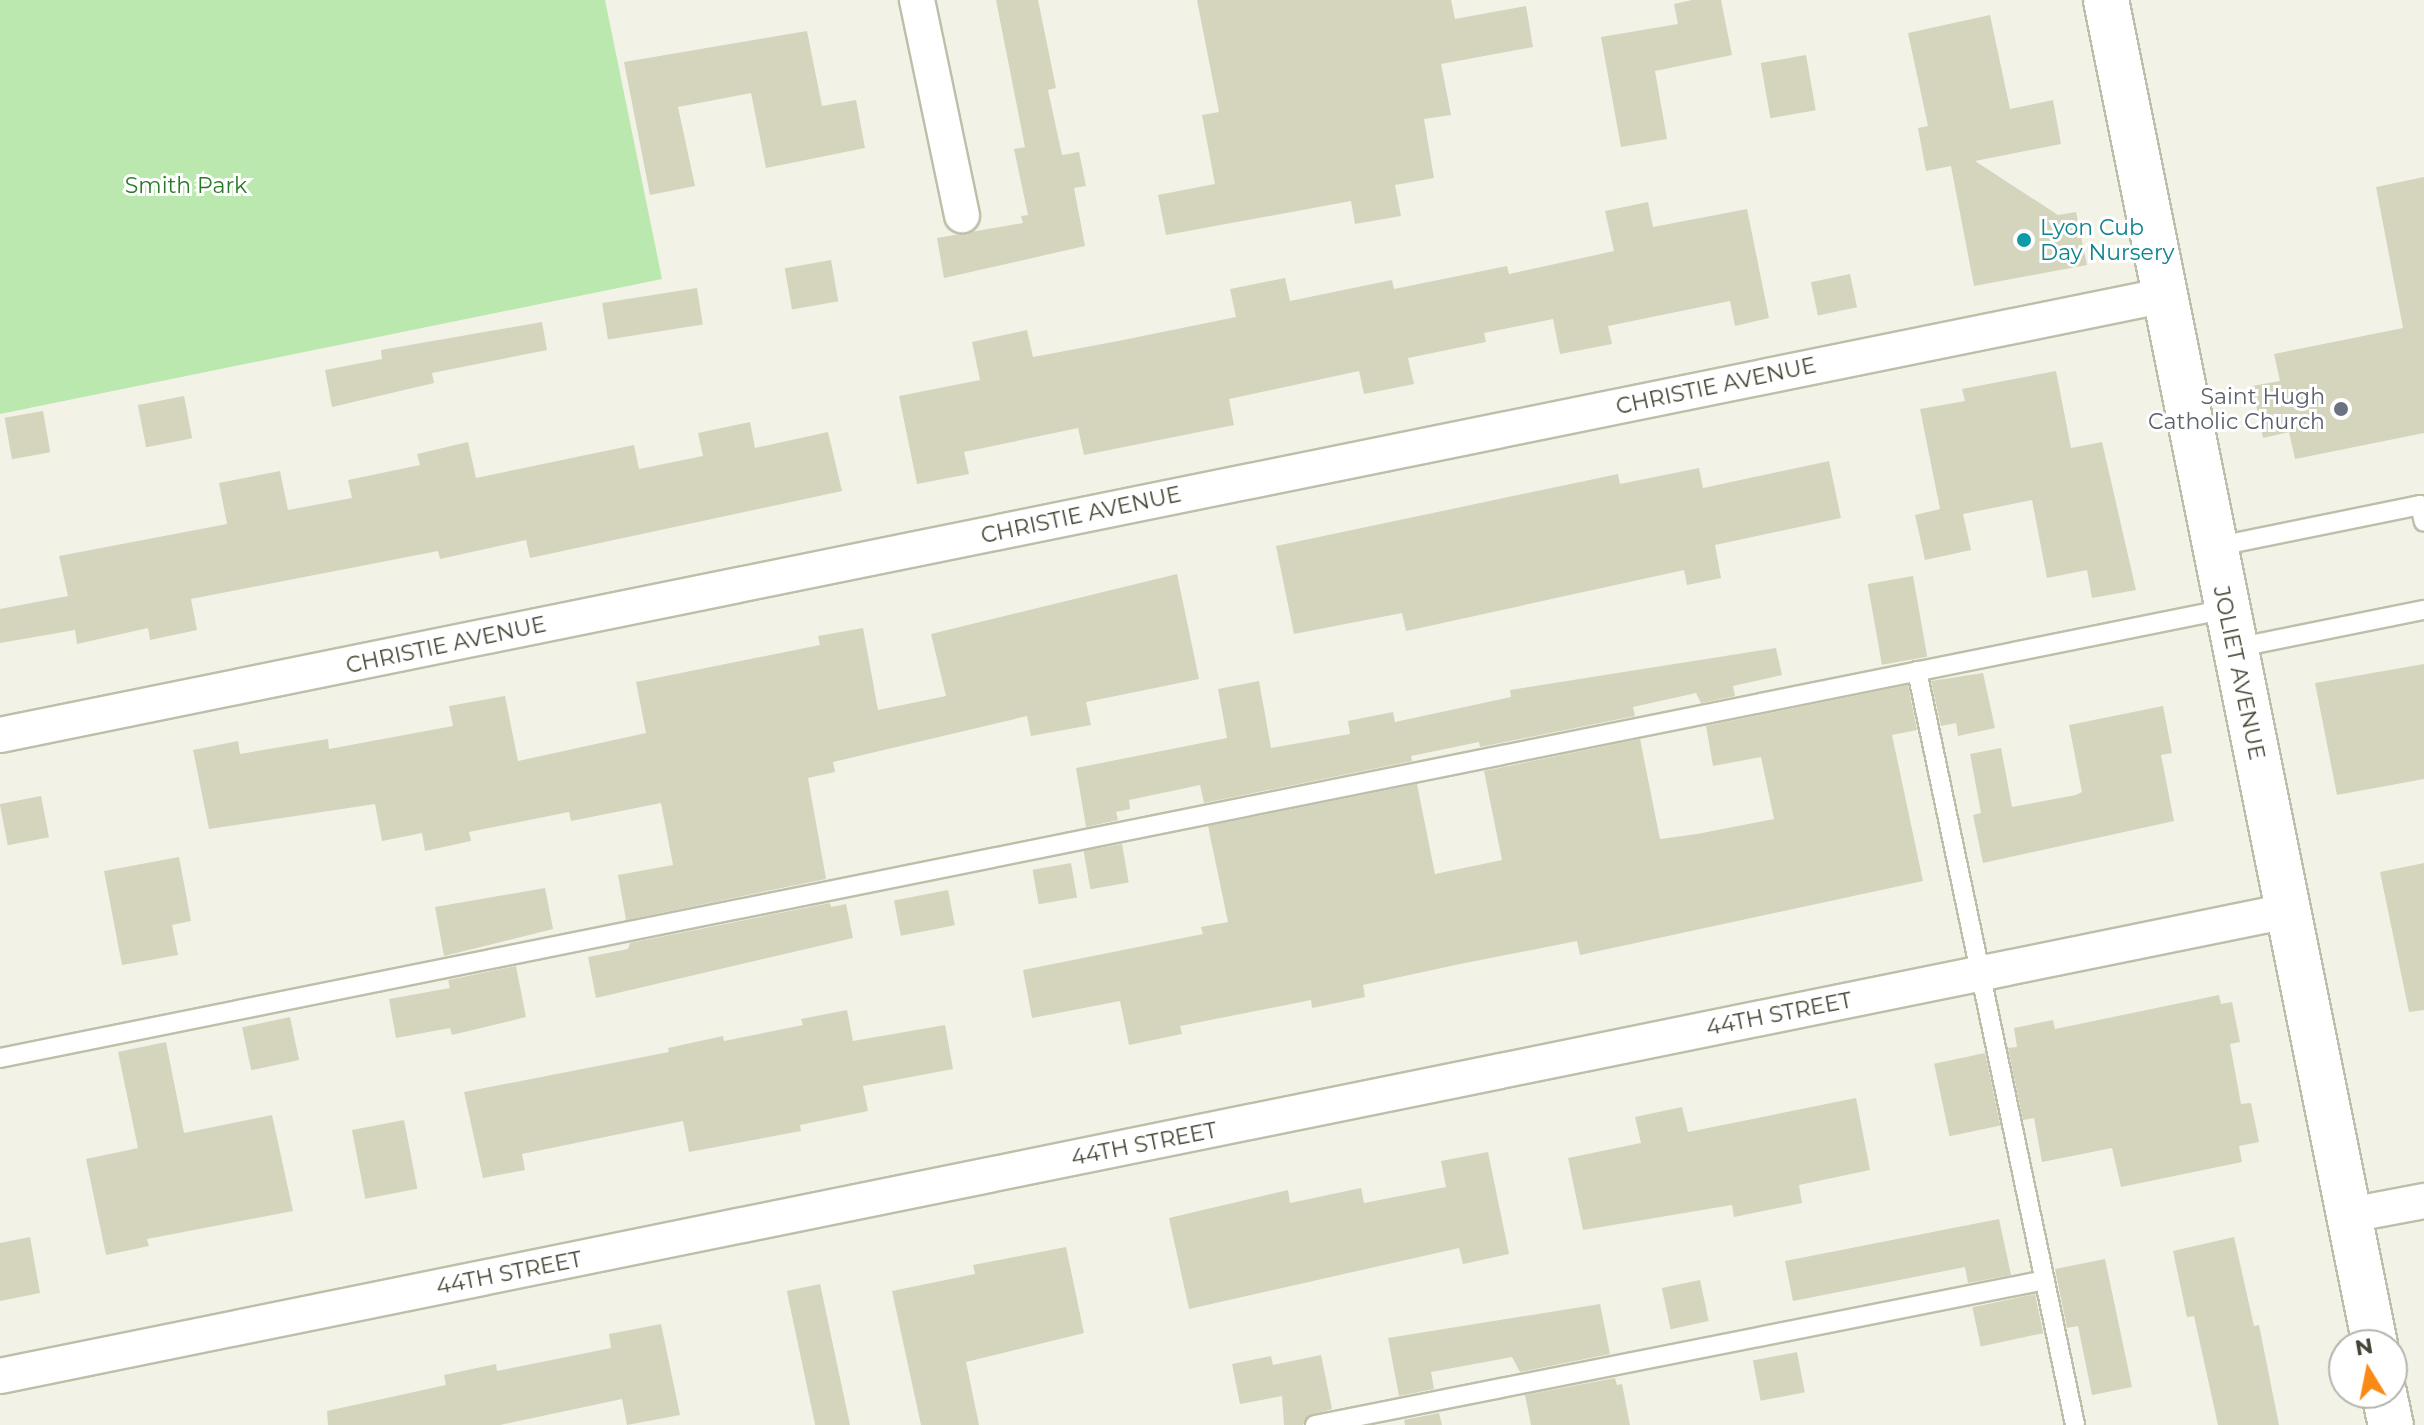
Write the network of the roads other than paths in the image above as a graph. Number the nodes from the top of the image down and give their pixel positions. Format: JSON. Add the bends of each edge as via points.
{"nodes":[{"id":1,"x":917,"y":0,"type":"edge"},
{"id":2,"x":2106,"y":0,"type":"edge"},
{"id":3,"x":962,"y":215,"type":"dead end"},
{"id":4,"x":2162,"y":296,"type":"junction"},
{"id":5,"x":2424,"y":522,"type":"edge"},
{"id":6,"x":2214,"y":547,"type":"junction"},
{"id":7,"x":2424,"y":610,"type":"edge"},
{"id":8,"x":2230,"y":628,"type":"junction"},
{"id":9,"x":1917,"y":671,"type":"junction"},
{"id":10,"x":0,"y":735,"type":"edge"},
{"id":11,"x":2288,"y":911,"type":"junction"},
{"id":12,"x":1981,"y":973,"type":"junction"},
{"id":13,"x":0,"y":1058,"type":"edge"},
{"id":14,"x":2424,"y":1201,"type":"edge"},
{"id":15,"x":2350,"y":1215,"type":"junction"},
{"id":16,"x":2045,"y":1280,"type":"junction"},
{"id":17,"x":2372,"y":1329,"type":"edge"},
{"id":18,"x":0,"y":1376,"type":"edge"},
{"id":19,"x":1315,"y":1425,"type":"edge"},
{"id":20,"x":2075,"y":1425,"type":"edge"}],
"edges":[{"from":1,"to":3,"type":"street"},
{"from":2,"to":4,"type":"street","name":"JOLIET AVENUE"},
{"from":4,"to":6,"type":"street","name":"JOLIET AVENUE"},
{"from":4,"to":10,"type":"street","name":"CHRISTIE AVENUE"},
{"from":5,"to":6,"type":"lane","via":[[2420,505]]},
{"from":6,"to":8,"type":"street","name":"JOLIET AVENUE"},
{"from":7,"to":8,"type":"lane"},
{"from":8,"to":9,"type":"lane"},
{"from":8,"to":11,"type":"street","name":"JOLIET AVENUE"},
{"from":9,"to":12,"type":"lane"},
{"from":9,"to":13,"type":"lane"},
{"from":11,"to":12,"type":"street","name":"44TH STREET"},
{"from":11,"to":15,"type":"street","name":"JOLIET AVENUE"},
{"from":12,"to":16,"type":"lane"},
{"from":12,"to":18,"type":"street","name":"44TH STREET"},
{"from":14,"to":15,"type":"street"},
{"from":15,"to":17,"type":"street","name":"JOLIET AVENUE"},
{"from":16,"to":19,"type":"lane"},
{"from":16,"to":20,"type":"lane"}]}
